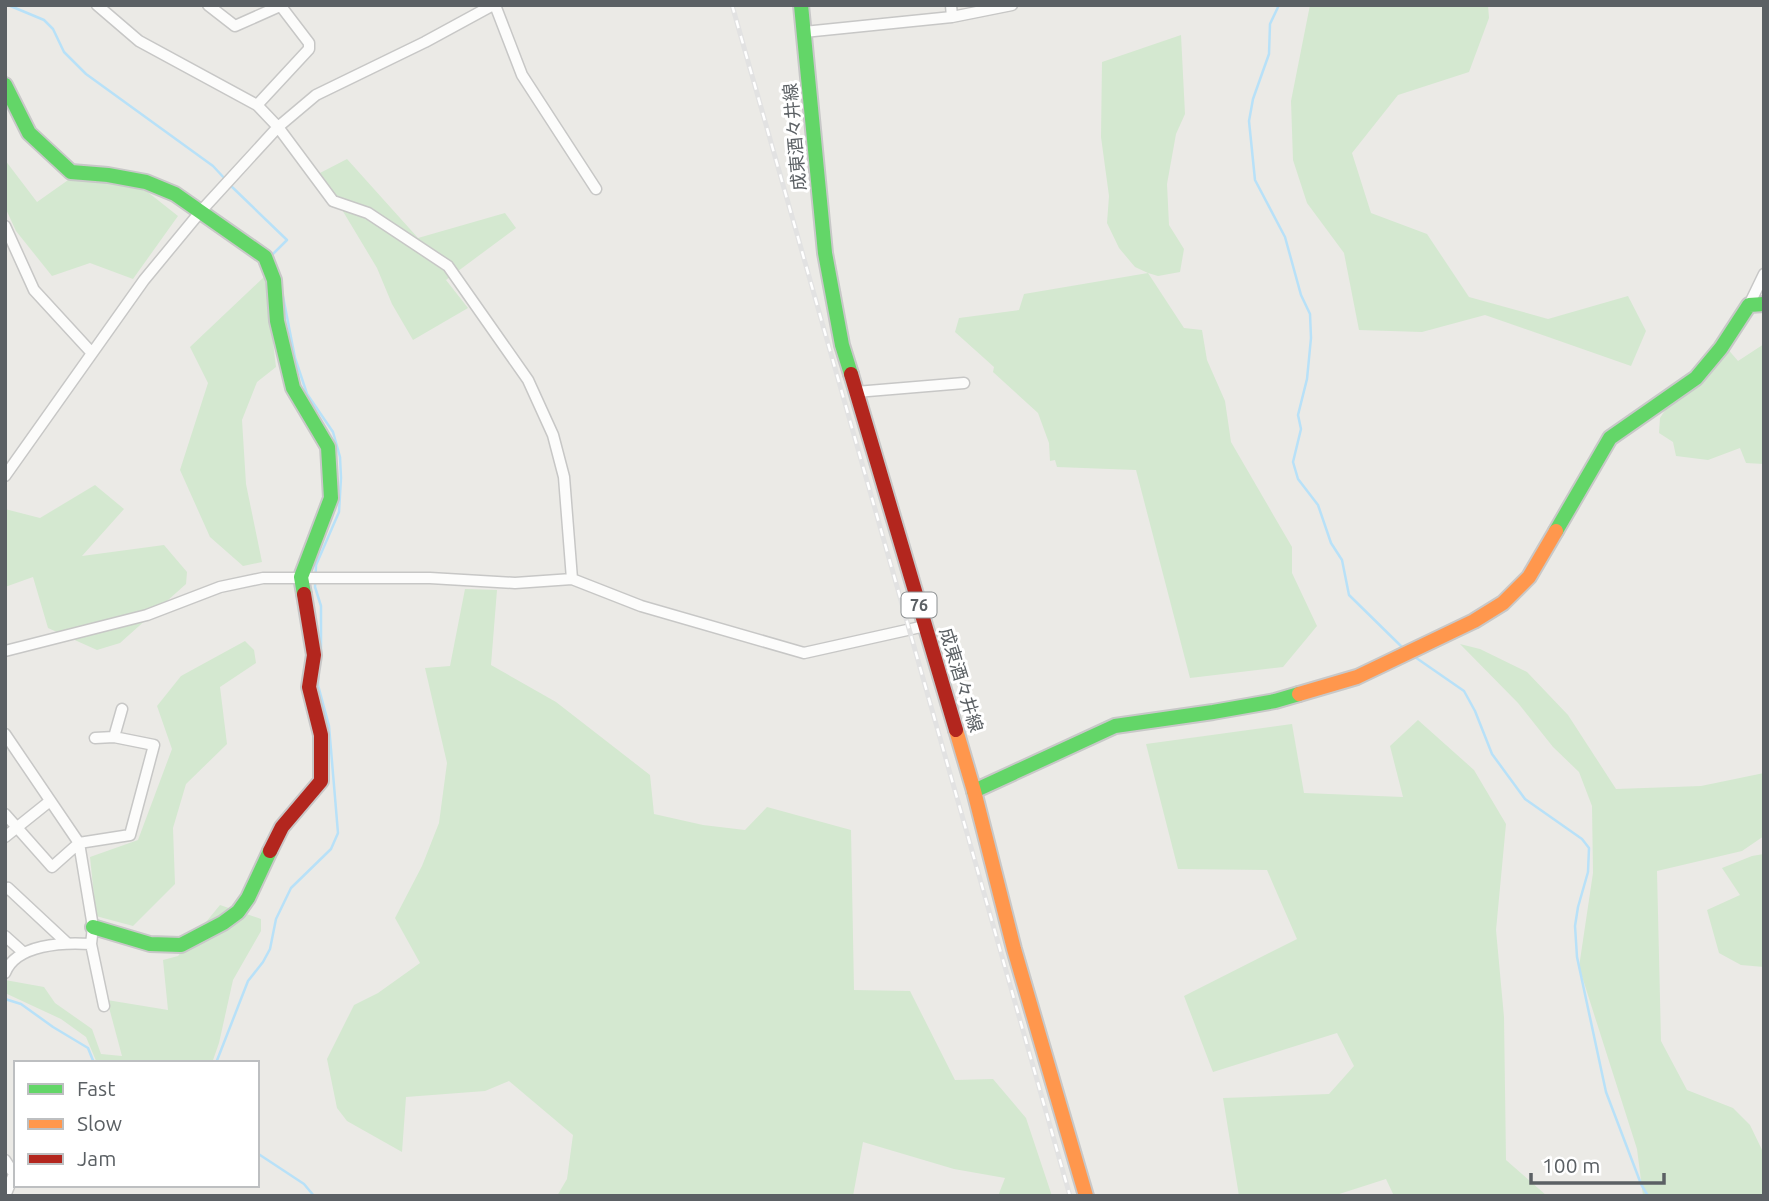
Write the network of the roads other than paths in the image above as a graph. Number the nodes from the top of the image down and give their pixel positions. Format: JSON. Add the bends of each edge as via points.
{"nodes":[{"id":1,"x":97,"y":5,"type":"edge"},
{"id":2,"x":208,"y":5,"type":"edge"},
{"id":3,"x":494,"y":5,"type":"edge"},
{"id":4,"x":802,"y":5,"type":"edge"},
{"id":5,"x":1012,"y":5,"type":"edge"},
{"id":6,"x":280,"y":6,"type":"edge"},
{"id":7,"x":951,"y":11,"type":"edge"},
{"id":8,"x":804,"y":32,"type":"junction"},
{"id":9,"x":5,"y":85,"type":"edge"},
{"id":10,"x":257,"y":105,"type":"junction"},
{"id":11,"x":278,"y":127,"type":"junction"},
{"id":12,"x":596,"y":189,"type":"dead end"},
{"id":13,"x":201,"y":211,"type":"junction"},
{"id":14,"x":5,"y":226,"type":"edge"},
{"id":15,"x":1764,"y":274,"type":"edge"},
{"id":16,"x":1756,"y":304,"type":"edge"},
{"id":17,"x":91,"y":352,"type":"junction"},
{"id":18,"x":964,"y":383,"type":"dead end"},
{"id":19,"x":856,"y":392,"type":"junction"},
{"id":20,"x":5,"y":476,"type":"edge"},
{"id":21,"x":300,"y":578,"type":"junction"},
{"id":22,"x":572,"y":579,"type":"junction"},
{"id":23,"x":925,"y":626,"type":"junction"},
{"id":24,"x":5,"y":651,"type":"edge"},
{"id":25,"x":122,"y":709,"type":"dead end"},
{"id":26,"x":5,"y":734,"type":"edge"},
{"id":27,"x":114,"y":737,"type":"junction"},
{"id":28,"x":95,"y":738,"type":"dead end"},
{"id":29,"x":974,"y":791,"type":"junction"},
{"id":30,"x":50,"y":801,"type":"junction"},
{"id":31,"x":5,"y":814,"type":"edge"},
{"id":32,"x":17,"y":827,"type":"junction"},
{"id":33,"x":5,"y":837,"type":"edge"},
{"id":34,"x":79,"y":843,"type":"junction"},
{"id":35,"x":5,"y":890,"type":"edge"},
{"id":36,"x":93,"y":927,"type":"junction"},
{"id":37,"x":5,"y":936,"type":"edge"},
{"id":38,"x":67,"y":943,"type":"junction"},
{"id":39,"x":90,"y":944,"type":"junction"},
{"id":40,"x":24,"y":953,"type":"junction"},
{"id":41,"x":5,"y":973,"type":"edge"},
{"id":42,"x":104,"y":1006,"type":"dead end"},
{"id":43,"x":5,"y":1160,"type":"edge"},
{"id":44,"x":10,"y":1177,"type":"edge"},
{"id":45,"x":5,"y":1196,"type":"edge"},
{"id":46,"x":1086,"y":1196,"type":"edge"}],
"edges":[{"from":1,"to":10,"type":"street","via":[[139,41]]},
{"from":2,"to":6,"type":"street","via":[[235,26]]},
{"from":3,"to":11,"type":"street","via":[[316,95]]},
{"from":3,"to":12,"type":"street","via":[[522,75]]},
{"from":4,"to":8,"type":"street","name":"成東酒々井線","number":"76"},
{"from":5,"to":7,"type":"street"},
{"from":6,"to":10,"type":"street","via":[[309,49]]},
{"from":7,"to":8,"type":"street"},
{"from":8,"to":19,"type":"street","name":"成東酒々井線","number":"76","via":[[825,253],[839,332]]},
{"from":9,"to":13,"type":"street","via":[[29,133],[71,172],[146,182]]},
{"from":10,"to":11,"type":"street"},
{"from":11,"to":13,"type":"street"},
{"from":11,"to":22,"type":"street","via":[[333,201],[368,213],[448,266],[528,380],[553,435],[564,477]]},
{"from":13,"to":17,"type":"street"},
{"from":13,"to":21,"type":"street","via":[[265,257],[274,280],[277,321],[293,388],[328,447],[331,498]]},
{"from":14,"to":17,"type":"street","via":[[34,290]]},
{"from":15,"to":16,"type":"street"},
{"from":16,"to":29,"type":"street","via":[[1697,377],[1628,421],[1610,438],[1529,577],[1494,609],[1357,677],[1275,701],[1115,726]]},
{"from":17,"to":20,"type":"street"},
{"from":18,"to":19,"type":"street"},
{"from":19,"to":23,"type":"street","name":"成東酒々井線","number":"76"},
{"from":21,"to":22,"type":"street","via":[[515,583]]},
{"from":21,"to":24,"type":"street","via":[[263,578],[220,587],[146,615]]},
{"from":21,"to":36,"type":"street","via":[[312,634],[309,687],[321,735],[321,781],[282,827],[248,898],[223,923],[181,945],[150,944]]},
{"from":22,"to":23,"type":"street","via":[[641,606],[804,653]]},
{"from":23,"to":29,"type":"street","name":"成東酒々井線","number":"76"},
{"from":25,"to":27,"type":"street"},
{"from":26,"to":30,"type":"street"},
{"from":27,"to":28,"type":"street"},
{"from":27,"to":34,"type":"street","via":[[153,745],[130,835]]},
{"from":29,"to":46,"type":"street","name":"成東酒々井線","number":"76","via":[[1014,949]]},
{"from":30,"to":32,"type":"street"},
{"from":30,"to":34,"type":"street"},
{"from":31,"to":32,"type":"street"},
{"from":32,"to":33,"type":"street"},
{"from":32,"to":34,"type":"street","via":[[52,867]]},
{"from":34,"to":36,"type":"street"},
{"from":35,"to":38,"type":"street"},
{"from":36,"to":39,"type":"street"},
{"from":37,"to":40,"type":"street"},
{"from":38,"to":39,"type":"street"},
{"from":38,"to":40,"type":"street"},
{"from":39,"to":42,"type":"street"},
{"from":40,"to":41,"type":"street"},
{"from":43,"to":44,"type":"street"},
{"from":44,"to":45,"type":"street"}]}
